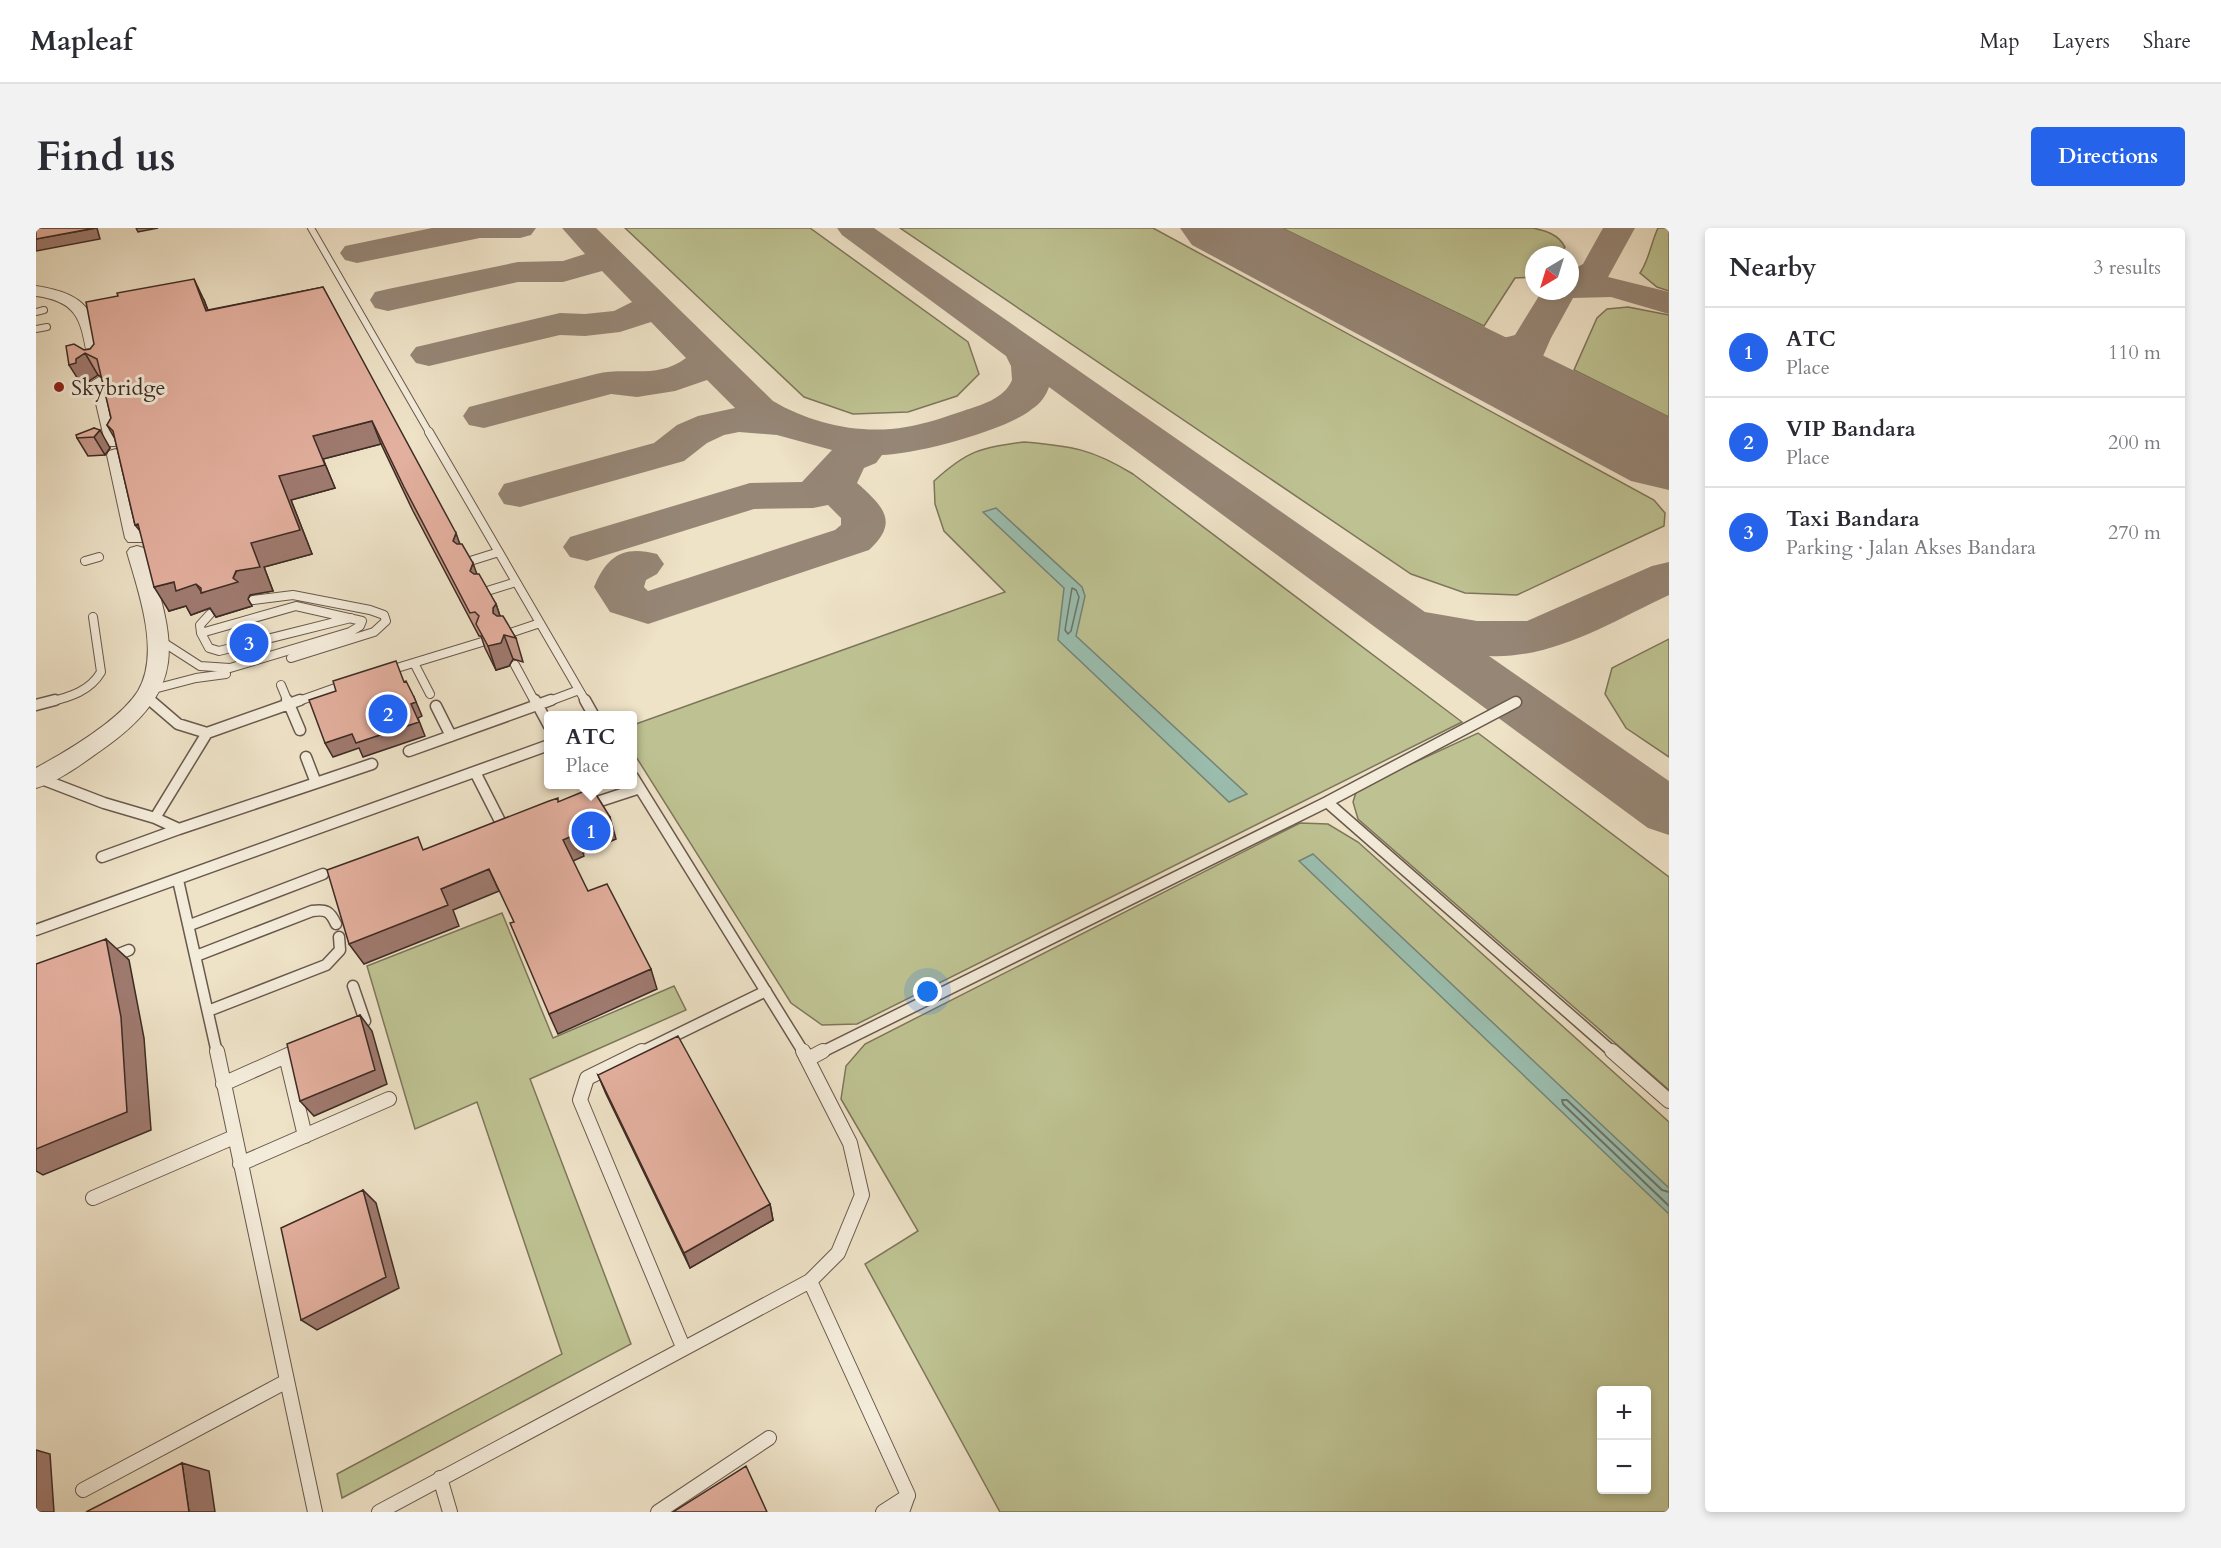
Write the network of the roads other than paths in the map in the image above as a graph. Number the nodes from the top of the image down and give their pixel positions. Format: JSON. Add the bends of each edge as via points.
{"nodes":[{"id":1,"x":311,"y":228,"type":"edge"},
{"id":2,"x":36,"y":291,"type":"edge"},
{"id":3,"x":44,"y":310,"type":"dead end"},
{"id":4,"x":36,"y":312,"type":"edge"},
{"id":5,"x":47,"y":327,"type":"dead end"},
{"id":6,"x":36,"y":330,"type":"edge"},
{"id":7,"x":499,"y":552,"type":"junction"},
{"id":8,"x":99,"y":557,"type":"dead end"},
{"id":9,"x":85,"y":561,"type":"dead end"},
{"id":10,"x":467,"y":562,"type":"edge"},
{"id":11,"x":516,"y":582,"type":"junction"},
{"id":12,"x":484,"y":592,"type":"edge"},
{"id":13,"x":253,"y":600,"type":"dead end"},
{"id":14,"x":210,"y":614,"type":"edge"},
{"id":15,"x":93,"y":617,"type":"dead end"},
{"id":16,"x":355,"y":617,"type":"junction"},
{"id":17,"x":540,"y":623,"type":"junction"},
{"id":18,"x":201,"y":633,"type":"junction"},
{"id":19,"x":507,"y":634,"type":"edge"},
{"id":20,"x":158,"y":639,"type":"junction"},
{"id":21,"x":482,"y":642,"type":"edge"},
{"id":22,"x":414,"y":663,"type":"junction"},
{"id":23,"x":515,"y":664,"type":"dead end"},
{"id":24,"x":376,"y":675,"type":"edge"},
{"id":25,"x":281,"y":685,"type":"dead end"},
{"id":26,"x":340,"y":687,"type":"edge"},
{"id":27,"x":579,"y":690,"type":"junction"},
{"id":28,"x":148,"y":693,"type":"junction"},
{"id":29,"x":430,"y":694,"type":"dead end"},
{"id":30,"x":1516,"y":702,"type":"dead end"},
{"id":31,"x":289,"y":704,"type":"junction"},
{"id":32,"x":36,"y":705,"type":"edge"},
{"id":33,"x":537,"y":705,"type":"junction"},
{"id":34,"x":436,"y":706,"type":"dead end"},
{"id":35,"x":591,"y":711,"type":"edge"},
{"id":36,"x":544,"y":717,"type":"edge"},
{"id":37,"x":300,"y":730,"type":"dead end"},
{"id":38,"x":207,"y":733,"type":"junction"},
{"id":39,"x":452,"y":736,"type":"junction"},
{"id":40,"x":544,"y":747,"type":"edge"},
{"id":41,"x":410,"y":751,"type":"dead end"},
{"id":42,"x":306,"y":757,"type":"dead end"},
{"id":43,"x":372,"y":764,"type":"dead end"},
{"id":44,"x":475,"y":772,"type":"junction"},
{"id":45,"x":37,"y":778,"type":"edge"},
{"id":46,"x":316,"y":783,"type":"junction"},
{"id":47,"x":637,"y":785,"type":"edge"},
{"id":48,"x":622,"y":789,"type":"edge"},
{"id":49,"x":1328,"y":802,"type":"junction"},
{"id":50,"x":573,"y":810,"type":"edge"},
{"id":51,"x":155,"y":818,"type":"junction"},
{"id":52,"x":516,"y":828,"type":"edge"},
{"id":53,"x":179,"y":829,"type":"junction"},
{"id":54,"x":102,"y":857,"type":"dead end"},
{"id":55,"x":323,"y":874,"type":"dead end"},
{"id":56,"x":178,"y":880,"type":"junction"},
{"id":57,"x":336,"y":924,"type":"edge"},
{"id":58,"x":190,"y":925,"type":"junction"},
{"id":59,"x":36,"y":930,"type":"edge"},
{"id":60,"x":339,"y":937,"type":"edge"},
{"id":61,"x":129,"y":950,"type":"dead end"},
{"id":62,"x":196,"y":956,"type":"junction"},
{"id":63,"x":98,"y":962,"type":"edge"},
{"id":64,"x":353,"y":986,"type":"dead end"},
{"id":65,"x":766,"y":991,"type":"junction"},
{"id":66,"x":208,"y":1011,"type":"junction"},
{"id":67,"x":335,"y":1034,"type":"edge"},
{"id":68,"x":315,"y":1043,"type":"edge"},
{"id":69,"x":286,"y":1056,"type":"junction"},
{"id":70,"x":808,"y":1059,"type":"junction"},
{"id":71,"x":223,"y":1084,"type":"junction"},
{"id":72,"x":389,"y":1099,"type":"dead end"},
{"id":73,"x":1669,"y":1101,"type":"edge"},
{"id":74,"x":305,"y":1136,"type":"junction"},
{"id":75,"x":234,"y":1137,"type":"junction"},
{"id":76,"x":240,"y":1164,"type":"junction"},
{"id":77,"x":93,"y":1198,"type":"dead end"},
{"id":78,"x":810,"y":1281,"type":"junction"},
{"id":79,"x":683,"y":1347,"type":"junction"},
{"id":80,"x":287,"y":1381,"type":"junction"},
{"id":81,"x":769,"y":1438,"type":"dead end"},
{"id":82,"x":440,"y":1478,"type":"junction"},
{"id":83,"x":84,"y":1490,"type":"dead end"},
{"id":84,"x":908,"y":1495,"type":"junction"},
{"id":85,"x":315,"y":1512,"type":"edge"},
{"id":86,"x":379,"y":1512,"type":"edge"},
{"id":87,"x":450,"y":1512,"type":"edge"},
{"id":88,"x":658,"y":1512,"type":"edge"},
{"id":89,"x":883,"y":1512,"type":"edge"},
{"id":90,"x":902,"y":1512,"type":"edge"}],
"edges":[{"from":1,"to":7,"type":"lane"},
{"from":2,"to":20,"type":"street","via":[[60,295],[76,303],[85,314]]},
{"from":3,"to":4,"type":"lane"},
{"from":5,"to":6,"type":"lane"},
{"from":7,"to":10,"type":"lane"},
{"from":7,"to":11,"type":"lane"},
{"from":8,"to":9,"type":"lane"},
{"from":11,"to":12,"type":"lane"},
{"from":11,"to":17,"type":"lane"},
{"from":13,"to":28,"type":"lane","via":[[293,595],[370,610],[384,615],[386,621],[374,632],[312,652]]},
{"from":14,"to":18,"type":"lane","via":[[200,625]]},
{"from":15,"to":32,"type":"lane","via":[[101,672],[98,680],[77,693]]},
{"from":16,"to":18,"type":"lane","via":[[296,606]]},
{"from":16,"to":18,"type":"lane","via":[[219,651],[209,648]]},
{"from":16,"to":20,"type":"lane","via":[[362,621],[350,632],[230,668],[200,666]]},
{"from":17,"to":19,"type":"lane"},
{"from":17,"to":27,"type":"lane"},
{"from":20,"to":28,"type":"street","via":[[156,667]]},
{"from":21,"to":22,"type":"lane"},
{"from":22,"to":24,"type":"lane"},
{"from":22,"to":29,"type":"lane"},
{"from":23,"to":33,"type":"lane"},
{"from":25,"to":31,"type":"lane"},
{"from":26,"to":31,"type":"lane"},
{"from":27,"to":33,"type":"lane"},
{"from":27,"to":35,"type":"lane"},
{"from":28,"to":38,"type":"lane","via":[[175,723]]},
{"from":28,"to":45,"type":"street","via":[[109,731]]},
{"from":30,"to":49,"type":"lane"},
{"from":31,"to":37,"type":"lane"},
{"from":31,"to":38,"type":"lane"},
{"from":33,"to":36,"type":"lane"},
{"from":33,"to":39,"type":"lane"},
{"from":34,"to":39,"type":"lane"},
{"from":38,"to":51,"type":"lane"},
{"from":39,"to":41,"type":"lane"},
{"from":40,"to":44,"type":"lane"},
{"from":42,"to":46,"type":"lane"},
{"from":43,"to":46,"type":"lane"},
{"from":44,"to":52,"type":"lane","via":[[500,834]]},
{"from":44,"to":56,"type":"lane"},
{"from":45,"to":51,"type":"lane"},
{"from":46,"to":53,"type":"lane"},
{"from":47,"to":65,"type":"lane"},
{"from":48,"to":50,"type":"lane"},
{"from":49,"to":70,"type":"lane"},
{"from":49,"to":73,"type":"lane"},
{"from":51,"to":53,"type":"lane"},
{"from":53,"to":54,"type":"lane"},
{"from":55,"to":58,"type":"lane"},
{"from":56,"to":58,"type":"lane"},
{"from":56,"to":59,"type":"lane"},
{"from":57,"to":62,"type":"lane","via":[[324,909],[312,911]]},
{"from":58,"to":62,"type":"lane"},
{"from":60,"to":66,"type":"lane","via":[[340,950],[326,965]]},
{"from":61,"to":63,"type":"lane"},
{"from":62,"to":66,"type":"lane"},
{"from":64,"to":67,"type":"lane","via":[[365,1021]]},
{"from":65,"to":70,"type":"lane"},
{"from":65,"to":79,"type":"lane","via":[[587,1078],[580,1100]]},
{"from":66,"to":71,"type":"lane"},
{"from":68,"to":69,"type":"lane"},
{"from":69,"to":71,"type":"lane"},
{"from":69,"to":74,"type":"lane"},
{"from":70,"to":78,"type":"lane","via":[[850,1143],[862,1195],[838,1253]]},
{"from":71,"to":75,"type":"lane"},
{"from":72,"to":74,"type":"lane"},
{"from":74,"to":76,"type":"lane"},
{"from":75,"to":76,"type":"lane"},
{"from":75,"to":77,"type":"lane"},
{"from":76,"to":80,"type":"lane"},
{"from":78,"to":79,"type":"lane"},
{"from":78,"to":84,"type":"lane"},
{"from":79,"to":82,"type":"lane"},
{"from":80,"to":83,"type":"lane"},
{"from":80,"to":85,"type":"lane"},
{"from":81,"to":88,"type":"lane"},
{"from":82,"to":86,"type":"lane"},
{"from":82,"to":87,"type":"lane"},
{"from":84,"to":89,"type":"lane"},
{"from":84,"to":90,"type":"lane"}]}
